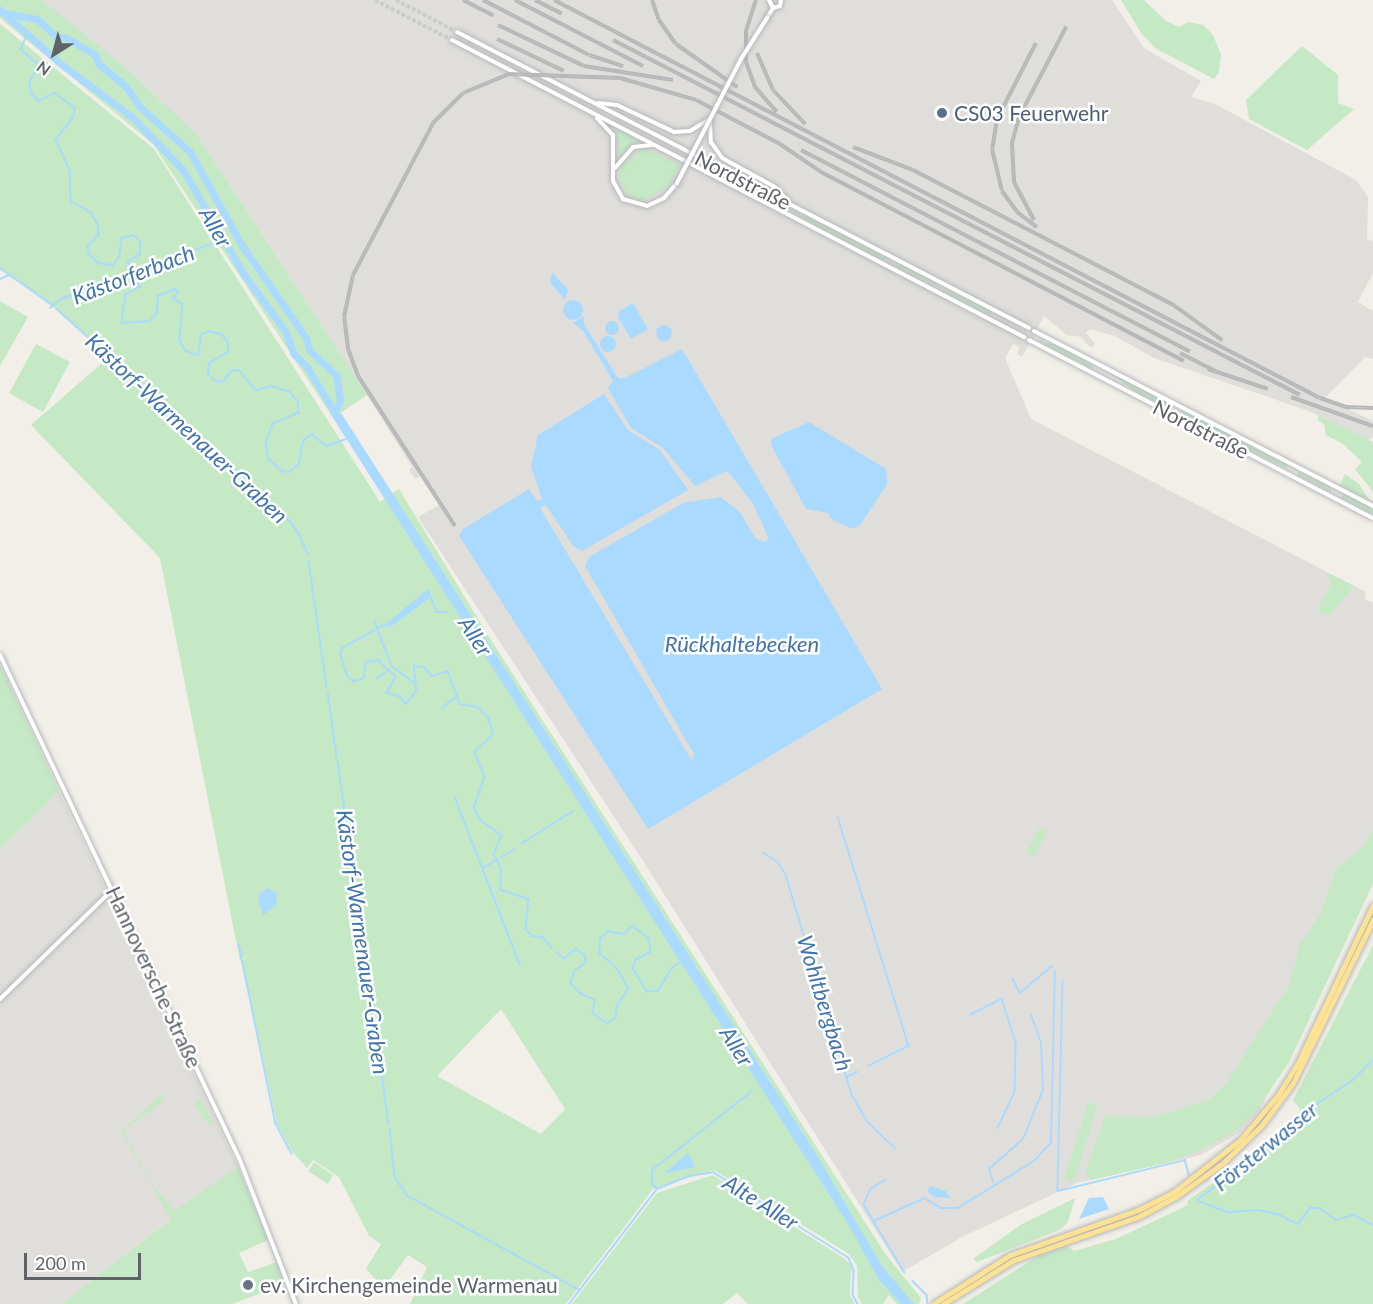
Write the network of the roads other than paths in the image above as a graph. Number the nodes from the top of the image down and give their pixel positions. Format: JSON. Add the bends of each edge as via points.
{"nodes":[{"id":1,"x":769,"y":0,"type":"edge"},
{"id":2,"x":782,"y":0,"type":"edge"},
{"id":3,"x":773,"y":8,"type":"junction"},
{"id":4,"x":594,"y":103,"type":"junction"},
{"id":5,"x":582,"y":108,"type":"junction"},
{"id":6,"x":710,"y":119,"type":"junction"},
{"id":7,"x":657,"y":146,"type":"junction"},
{"id":8,"x":614,"y":171,"type":"junction"},
{"id":9,"x":792,"y":205,"type":"junction"},
{"id":10,"x":1029,"y":328,"type":"junction"},
{"id":11,"x":1024,"y":337,"type":"junction"},
{"id":12,"x":1373,"y":506,"type":"edge"},
{"id":13,"x":1373,"y":518,"type":"edge"},
{"id":14,"x":0,"y":655,"type":"edge"},
{"id":15,"x":113,"y":889,"type":"junction"},
{"id":16,"x":1373,"y":905,"type":"edge"},
{"id":17,"x":1373,"y":920,"type":"edge"},
{"id":18,"x":0,"y":999,"type":"edge"},
{"id":19,"x":934,"y":1303,"type":"edge"},
{"id":20,"x":296,"y":1304,"type":"edge"},
{"id":21,"x":943,"y":1304,"type":"edge"}],
"edges":[{"from":1,"to":3,"type":"street"},
{"from":2,"to":3,"type":"street","via":[[780,6]]},
{"from":3,"to":6,"type":"street","bridge":true},
{"from":4,"to":5,"type":"street","name":"Nordstraße","via":[[459,33],[455,41]]},
{"from":4,"to":6,"type":"street","via":[[617,105],[674,132],[690,131]]},
{"from":4,"to":9,"type":"street","name":"Nordstraße"},
{"from":5,"to":7,"type":"street","name":"Nordstraße"},
{"from":5,"to":8,"type":"street","via":[[604,123],[613,135]]},
{"from":6,"to":8,"type":"street","bridge":true,"via":[[677,183],[654,203],[634,205],[618,193]]},
{"from":6,"to":9,"type":"street","via":[[715,150],[732,165],[775,187]]},
{"from":7,"to":8,"type":"street","via":[[633,147]]},
{"from":7,"to":11,"type":"street","name":"Nordstraße"},
{"from":9,"to":10,"type":"street","name":"Nordstraße"},
{"from":10,"to":11,"type":"street"},
{"from":10,"to":12,"type":"street","name":"Nordstraße"},
{"from":11,"to":13,"type":"street","name":"Nordstraße"},
{"from":14,"to":15,"type":"street","name":"Hannoversche Straße"},
{"from":15,"to":18,"type":"street"},
{"from":15,"to":20,"type":"street","name":"Hannoversche Straße","via":[[243,1166]]},
{"from":16,"to":19,"type":"highway","via":[[1298,1063],[1278,1095],[1240,1140],[1174,1192],[1138,1210],[1010,1255]]},
{"from":17,"to":21,"type":"highway","via":[[1293,1083],[1262,1125],[1223,1163],[1177,1196],[1140,1216],[1014,1260]]}]}
